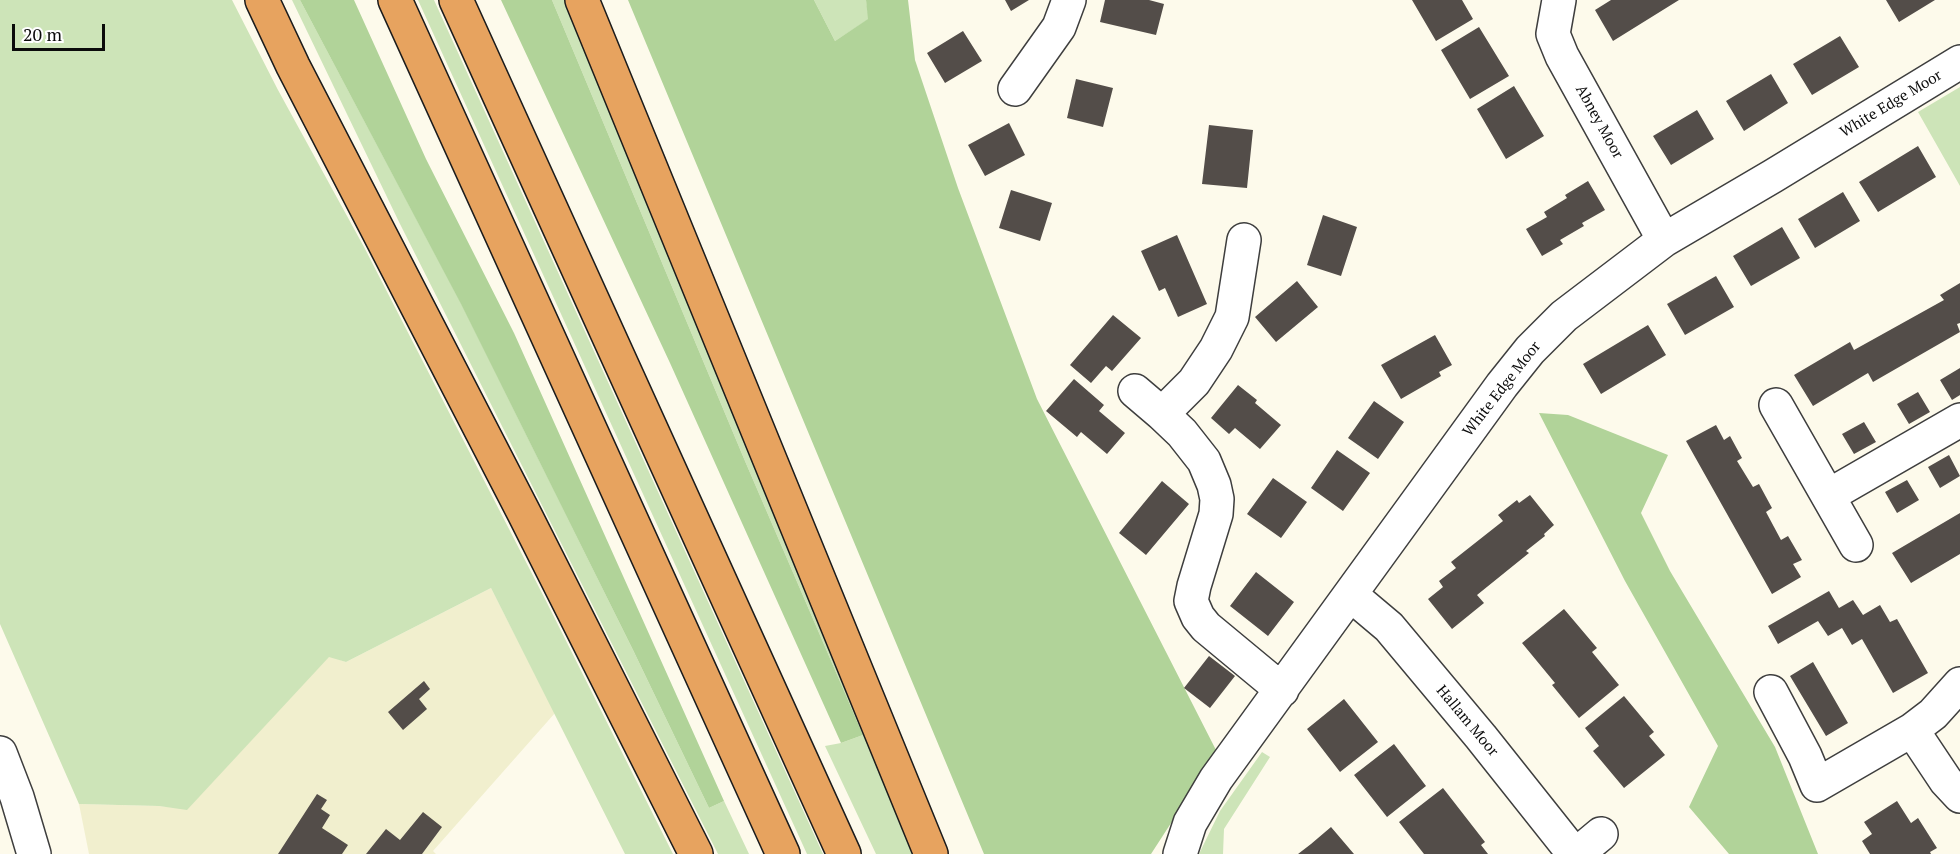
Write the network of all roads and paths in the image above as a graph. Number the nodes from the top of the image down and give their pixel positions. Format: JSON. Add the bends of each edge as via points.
{"nodes":[{"id":1,"x":262,"y":0,"type":"edge"},
{"id":2,"x":395,"y":0,"type":"edge"},
{"id":3,"x":456,"y":0,"type":"edge"},
{"id":4,"x":582,"y":0,"type":"edge"},
{"id":5,"x":1069,"y":0,"type":"edge"},
{"id":6,"x":1559,"y":0,"type":"edge"},
{"id":7,"x":1960,"y":62,"type":"edge"},
{"id":8,"x":1015,"y":89,"type":"dead end"},
{"id":9,"x":1244,"y":240,"type":"dead end"},
{"id":10,"x":1664,"y":240,"type":"junction"},
{"id":11,"x":1135,"y":391,"type":"dead end"},
{"id":12,"x":1776,"y":405,"type":"dead end"},
{"id":13,"x":1162,"y":414,"type":"junction"},
{"id":14,"x":1960,"y":420,"type":"edge"},
{"id":15,"x":1828,"y":496,"type":"junction"},
{"id":16,"x":1856,"y":545,"type":"dead end"},
{"id":17,"x":1351,"y":595,"type":"junction"},
{"id":18,"x":1960,"y":684,"type":"edge"},
{"id":19,"x":1282,"y":690,"type":"junction"},
{"id":20,"x":1771,"y":692,"type":"dead end"},
{"id":21,"x":1912,"y":730,"type":"junction"},
{"id":22,"x":0,"y":753,"type":"edge"},
{"id":23,"x":1960,"y":796,"type":"edge"},
{"id":24,"x":1601,"y":834,"type":"dead end"},
{"id":25,"x":34,"y":854,"type":"edge"},
{"id":26,"x":696,"y":854,"type":"edge"},
{"id":27,"x":783,"y":854,"type":"edge"},
{"id":28,"x":844,"y":854,"type":"edge"},
{"id":29,"x":931,"y":854,"type":"edge"},
{"id":30,"x":1180,"y":854,"type":"edge"},
{"id":31,"x":1575,"y":854,"type":"edge"}],
"edges":[{"from":1,"to":26,"type":"highway"},
{"from":2,"to":27,"type":"highway"},
{"from":3,"to":28,"type":"highway"},
{"from":4,"to":29,"type":"highway"},
{"from":5,"to":8,"type":"street","via":[[1059,27]]},
{"from":6,"to":10,"type":"street","name":"Abney Moor","via":[[1553,34],[1562,56]]},
{"from":7,"to":10,"type":"street","name":"White Edge Moor"},
{"from":9,"to":13,"type":"street","via":[[1232,317],[1194,382]]},
{"from":10,"to":17,"type":"street","name":"White Edge Moor","via":[[1564,316],[1530,350]]},
{"from":11,"to":13,"type":"street"},
{"from":12,"to":15,"type":"street"},
{"from":13,"to":19,"type":"street","via":[[1204,461],[1217,499],[1191,601],[1206,627]]},
{"from":14,"to":15,"type":"street"},
{"from":15,"to":16,"type":"street"},
{"from":17,"to":19,"type":"street","name":"White Edge Moor"},
{"from":17,"to":31,"type":"street","name":"Hallam Moor","via":[[1389,627]]},
{"from":18,"to":21,"type":"street"},
{"from":19,"to":30,"type":"street","name":"White Edge Moor","via":[[1216,779],[1190,823]]},
{"from":20,"to":21,"type":"street","via":[[1817,785]]},
{"from":21,"to":23,"type":"street"},
{"from":22,"to":25,"type":"street"},
{"from":24,"to":31,"type":"street","name":"Hallam Moor"}]}
